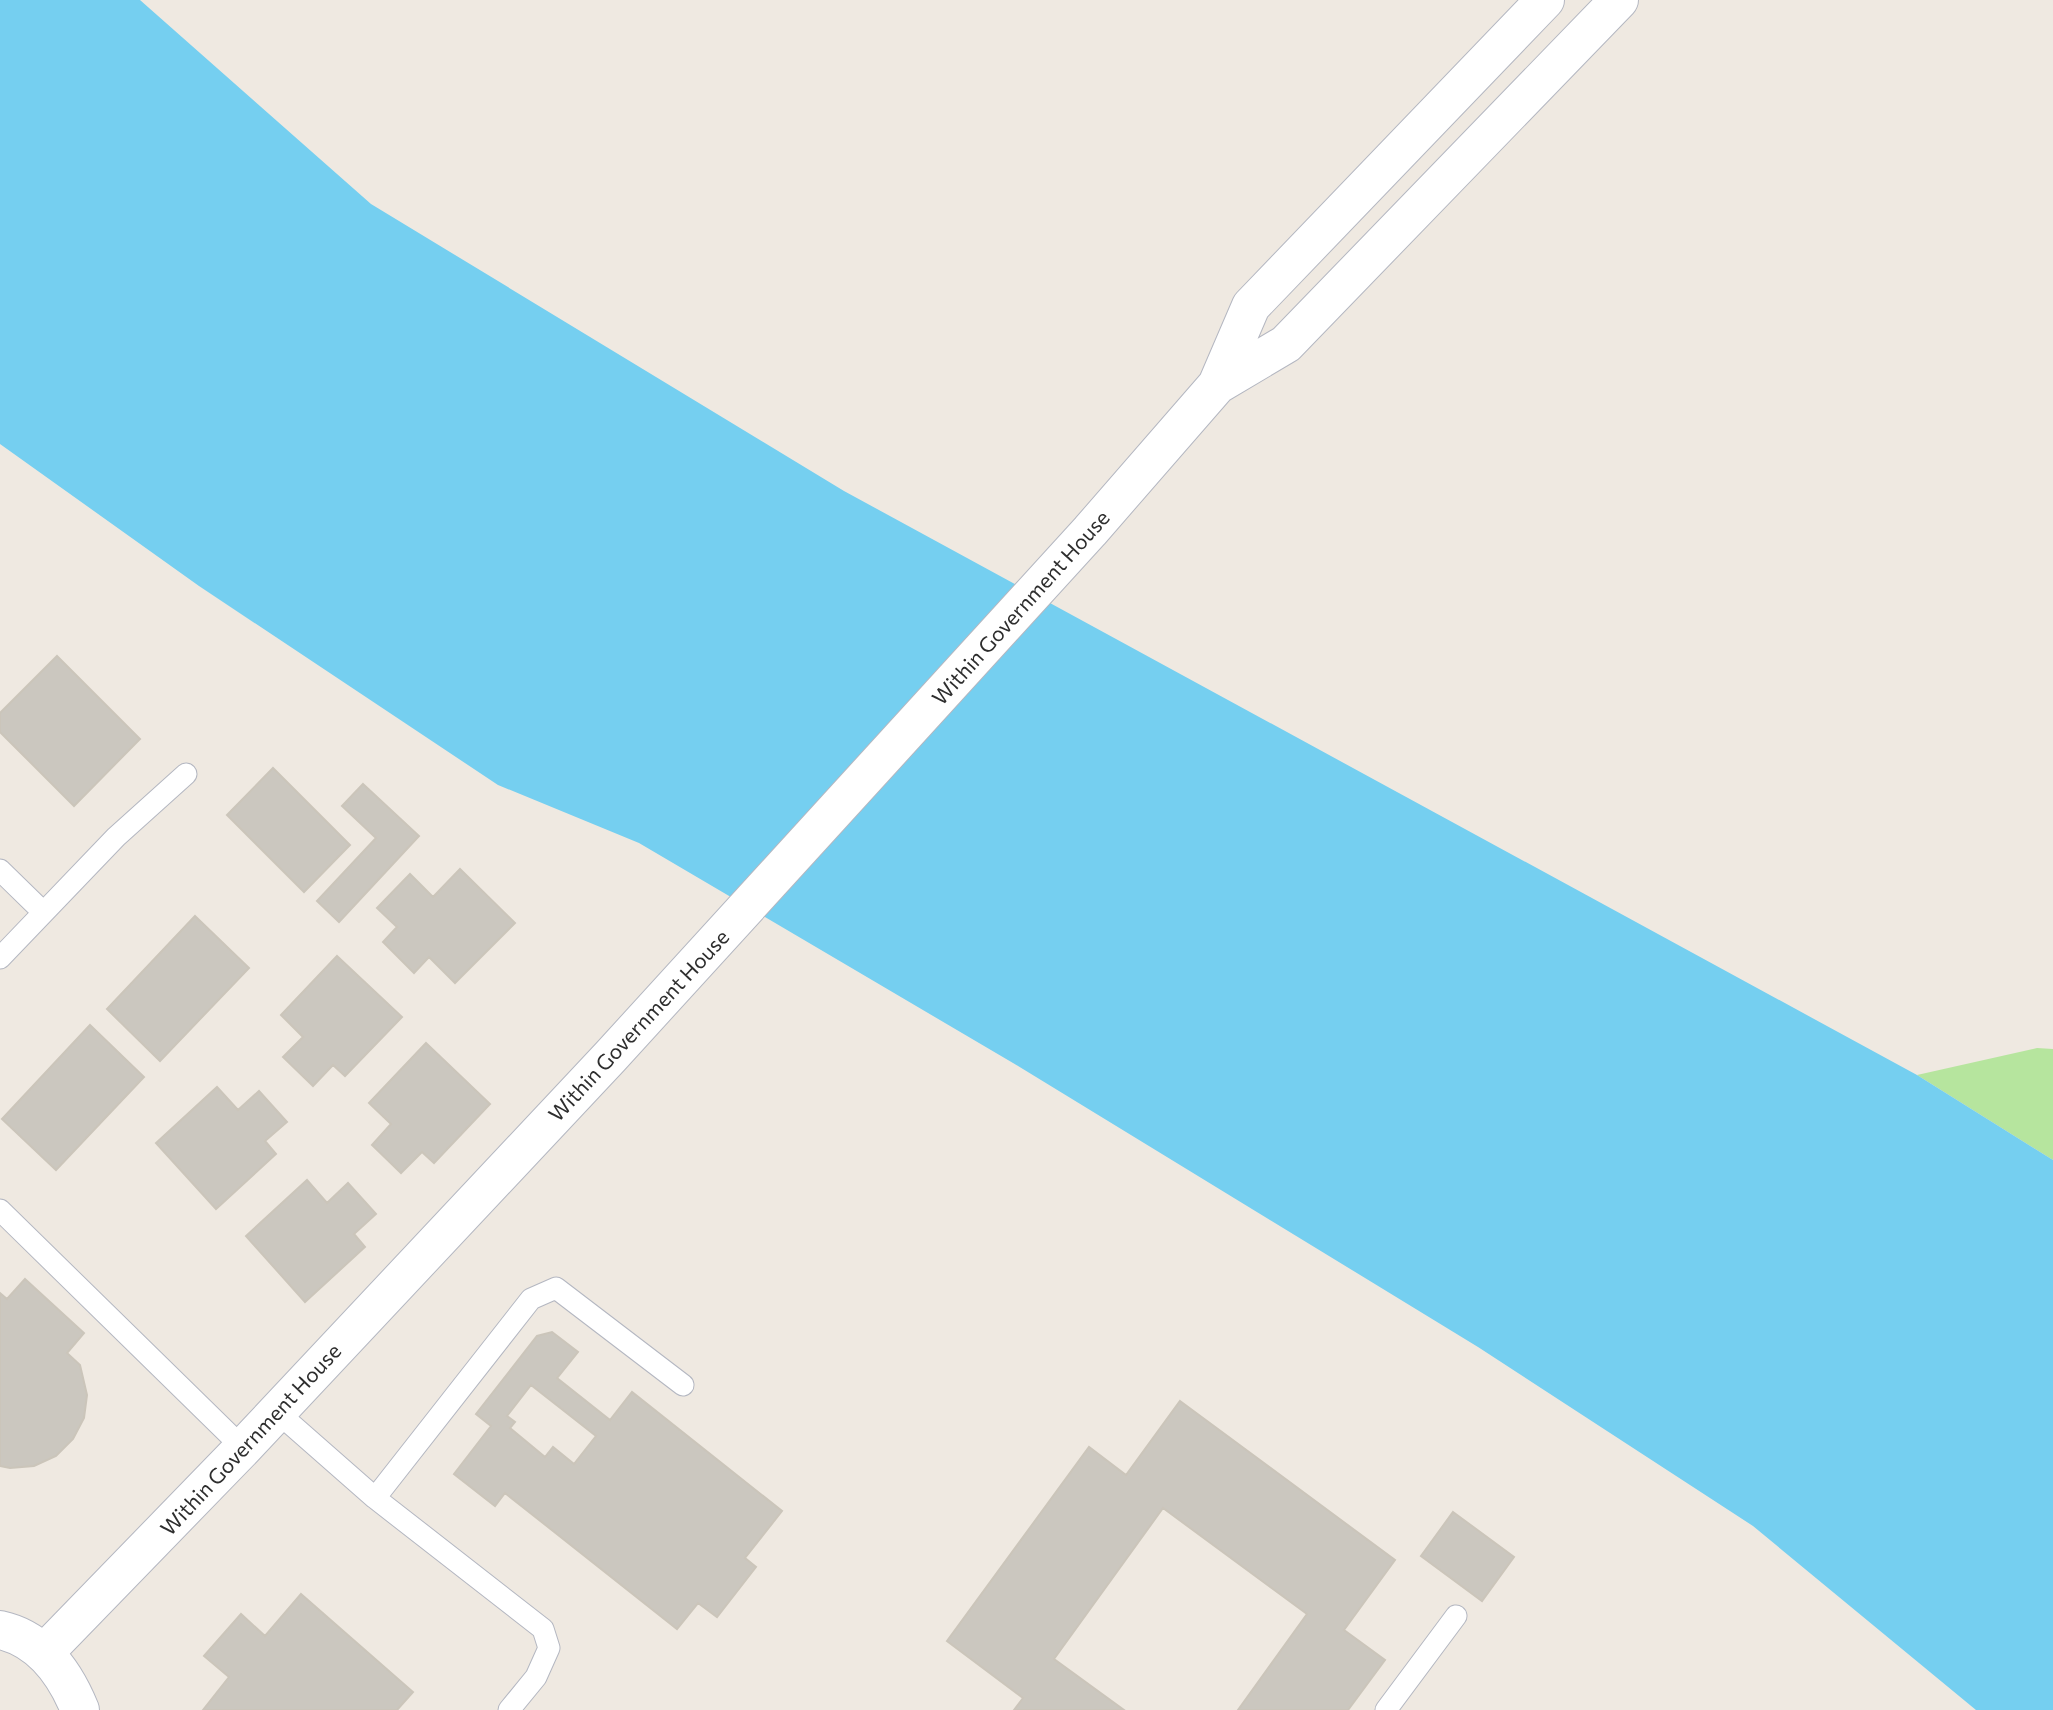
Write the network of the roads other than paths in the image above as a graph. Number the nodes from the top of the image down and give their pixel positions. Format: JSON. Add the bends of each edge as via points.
{"nodes":[{"id":1,"x":1545,"y":0,"type":"edge"},
{"id":2,"x":1619,"y":0,"type":"edge"},
{"id":3,"x":1217,"y":385,"type":"junction"},
{"id":4,"x":186,"y":774,"type":"dead end"},
{"id":5,"x":0,"y":870,"type":"edge"},
{"id":6,"x":42,"y":911,"type":"junction"},
{"id":7,"x":0,"y":958,"type":"edge"},
{"id":8,"x":0,"y":1210,"type":"edge"},
{"id":9,"x":683,"y":1385,"type":"dead end"},
{"id":10,"x":276,"y":1411,"type":"junction"},
{"id":11,"x":243,"y":1448,"type":"junction"},
{"id":12,"x":375,"y":1498,"type":"junction"},
{"id":13,"x":1456,"y":1616,"type":"dead end"},
{"id":14,"x":0,"y":1630,"type":"edge"},
{"id":15,"x":44,"y":1653,"type":"junction"},
{"id":16,"x":80,"y":1710,"type":"edge"},
{"id":17,"x":509,"y":1710,"type":"edge"},
{"id":18,"x":1387,"y":1710,"type":"edge"}],
"edges":[{"from":1,"to":3,"type":"street","via":[[1251,306]]},
{"from":2,"to":3,"type":"street","via":[[1286,344]]},
{"from":3,"to":10,"type":"street","name":"Within Government House","via":[[1090,531],[610,1057]]},
{"from":4,"to":6,"type":"lane"},
{"from":5,"to":6,"type":"lane"},
{"from":6,"to":7,"type":"lane"},
{"from":8,"to":11,"type":"lane"},
{"from":9,"to":12,"type":"lane","via":[[556,1288],[531,1299]]},
{"from":10,"to":11,"type":"street","name":"Within Government House"},
{"from":10,"to":12,"type":"lane"},
{"from":11,"to":15,"type":"street","name":"Within Government House"},
{"from":12,"to":17,"type":"lane","via":[[543,1629],[549,1648],[536,1677]]},
{"from":13,"to":18,"type":"lane"},
{"from":14,"to":15,"type":"street"},
{"from":15,"to":16,"type":"street","via":[[69,1681]]}]}
